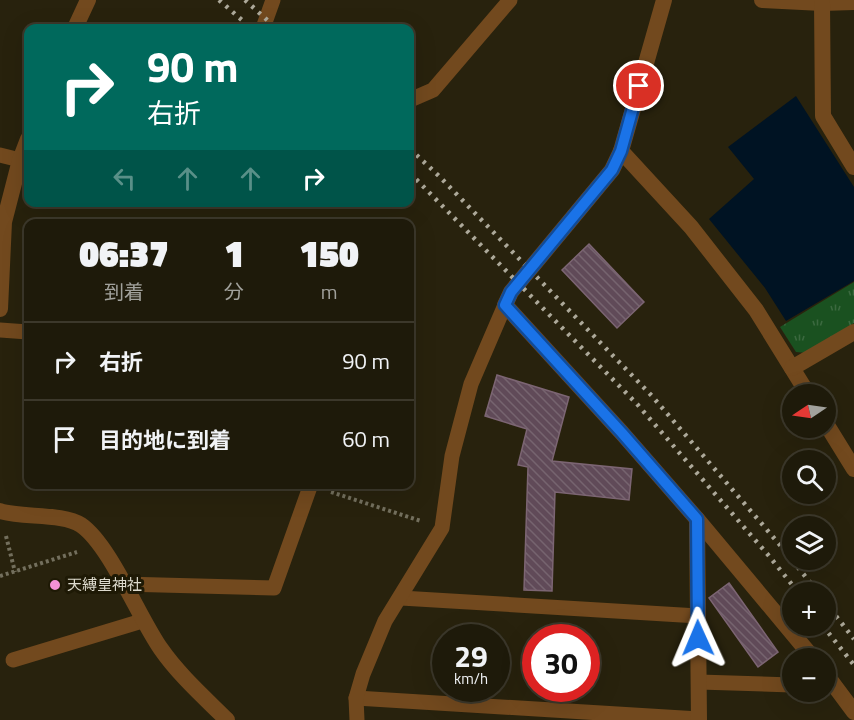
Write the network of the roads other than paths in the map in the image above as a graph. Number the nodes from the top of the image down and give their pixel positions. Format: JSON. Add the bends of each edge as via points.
{"nodes":[{"id":1,"x":88,"y":0,"type":"edge"},
{"id":2,"x":273,"y":0,"type":"edge"},
{"id":3,"x":510,"y":0,"type":"edge"},
{"id":4,"x":664,"y":0,"type":"edge"},
{"id":5,"x":762,"y":0,"type":"edge"},
{"id":6,"x":854,"y":2,"type":"edge"},
{"id":7,"x":822,"y":3,"type":"junction"},
{"id":8,"x":77,"y":24,"type":"edge"},
{"id":9,"x":264,"y":24,"type":"edge"},
{"id":10,"x":414,"y":98,"type":"edge"},
{"id":11,"x":24,"y":150,"type":"edge"},
{"id":12,"x":621,"y":151,"type":"junction"},
{"id":13,"x":0,"y":155,"type":"edge"},
{"id":14,"x":20,"y":160,"type":"junction"},
{"id":15,"x":854,"y":167,"type":"edge"},
{"id":16,"x":505,"y":305,"type":"junction"},
{"id":17,"x":0,"y":309,"type":"edge"},
{"id":18,"x":0,"y":330,"type":"edge"},
{"id":19,"x":24,"y":332,"type":"edge"},
{"id":20,"x":854,"y":332,"type":"edge"},
{"id":21,"x":792,"y":368,"type":"junction"},
{"id":22,"x":802,"y":384,"type":"edge"},
{"id":23,"x":835,"y":438,"type":"edge"},
{"id":24,"x":854,"y":470,"type":"edge"},
{"id":25,"x":310,"y":489,"type":"edge"},
{"id":26,"x":0,"y":512,"type":"edge"},
{"id":27,"x":697,"y":519,"type":"junction"},
{"id":28,"x":123,"y":584,"type":"junction"},
{"id":29,"x":401,"y":597,"type":"junction"},
{"id":30,"x":698,"y":616,"type":"junction"},
{"id":31,"x":142,"y":621,"type":"junction"},
{"id":32,"x":805,"y":648,"type":"edge"},
{"id":33,"x":13,"y":660,"type":"dead end"},
{"id":34,"x":699,"y":682,"type":"junction"},
{"id":35,"x":782,"y":685,"type":"edge"},
{"id":36,"x":836,"y":686,"type":"edge"},
{"id":37,"x":854,"y":687,"type":"edge"},
{"id":38,"x":836,"y":692,"type":"edge"},
{"id":39,"x":356,"y":698,"type":"junction"},
{"id":40,"x":854,"y":712,"type":"edge"},
{"id":41,"x":699,"y":719,"type":"edge"},
{"id":42,"x":227,"y":720,"type":"edge"},
{"id":43,"x":357,"y":720,"type":"edge"}],
"edges":[{"from":1,"to":8,"type":"street"},
{"from":2,"to":9,"type":"lane"},
{"from":3,"to":10,"type":"lane","via":[[433,90]]},
{"from":4,"to":12,"type":"street"},
{"from":5,"to":7,"type":"street"},
{"from":6,"to":7,"type":"street"},
{"from":7,"to":15,"type":"street","via":[[823,116]]},
{"from":11,"to":14,"type":"street"},
{"from":12,"to":16,"type":"street","via":[[612,170],[511,292]]},
{"from":12,"to":21,"type":"street","via":[[691,227],[756,310]]},
{"from":13,"to":14,"type":"lane"},
{"from":14,"to":17,"type":"street","via":[[4,222]]},
{"from":16,"to":27,"type":"street"},
{"from":16,"to":29,"type":"lane","via":[[471,384],[452,456],[442,528]]},
{"from":18,"to":19,"type":"lane"},
{"from":20,"to":21,"type":"street"},
{"from":21,"to":22,"type":"street"},
{"from":23,"to":24,"type":"street"},
{"from":25,"to":28,"type":"lane","via":[[274,588]]},
{"from":26,"to":28,"type":"street","via":[[81,525],[100,545]]},
{"from":27,"to":30,"type":"street"},
{"from":27,"to":32,"type":"street"},
{"from":28,"to":31,"type":"street"},
{"from":29,"to":30,"type":"lane"},
{"from":29,"to":39,"type":"lane","via":[[385,621]]},
{"from":30,"to":34,"type":"street"},
{"from":31,"to":33,"type":"lane"},
{"from":31,"to":42,"type":"street","via":[[162,652]]},
{"from":34,"to":35,"type":"lane"},
{"from":34,"to":41,"type":"street"},
{"from":36,"to":37,"type":"street"},
{"from":38,"to":40,"type":"street"},
{"from":39,"to":41,"type":"lane"},
{"from":39,"to":43,"type":"lane"}]}
